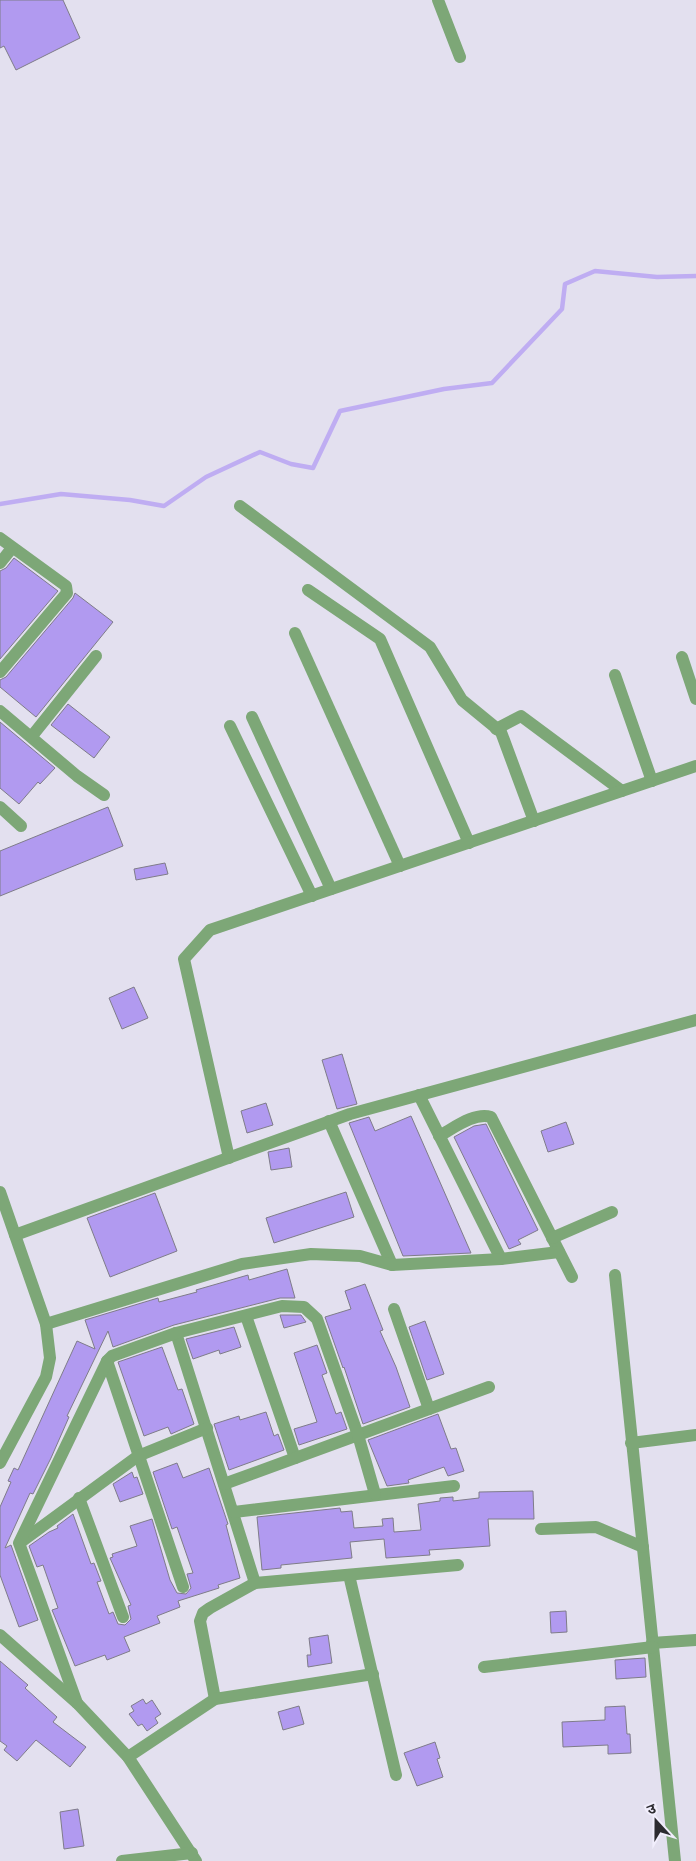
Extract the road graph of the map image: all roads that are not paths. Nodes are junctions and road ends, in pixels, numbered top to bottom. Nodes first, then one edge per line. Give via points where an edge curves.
1 (438, 0) edge
2 (460, 57) dead end
3 (240, 506) dead end
4 (0, 538) edge
5 (12, 548) junction
6 (0, 563) edge
7 (308, 590) dead end
8 (295, 633) dead end
9 (96, 656) dead end
10 (682, 658) dead end
11 (0, 672) edge
12 (615, 675) dead end
13 (696, 699) edge
14 (0, 711) edge
15 (252, 717) dead end
16 (230, 726) dead end
17 (496, 728) junction
18 (32, 736) junction
19 (696, 766) edge
20 (652, 781) junction
21 (622, 791) junction
22 (104, 796) dead end
23 (0, 807) edge
24 (534, 821) junction
25 (21, 826) dead end
26 (469, 843) junction
27 (400, 866) junction
28 (331, 889) junction
29 (312, 896) junction
30 (696, 1020) edge
31 (418, 1095) junction
32 (329, 1121) junction
33 (439, 1136) junction
34 (229, 1158) junction
35 (0, 1192) edge
36 (612, 1212) dead end
37 (15, 1235) junction
38 (552, 1238) junction
39 (559, 1252) junction
40 (501, 1259) junction
41 (392, 1265) junction
42 (615, 1275) dead end
43 (572, 1277) dead end
44 (394, 1310) dead end
45 (246, 1316) junction
46 (46, 1324) junction
47 (176, 1333) junction
48 (107, 1361) junction
49 (489, 1387) dead end
50 (429, 1409) junction
51 (207, 1428) junction
52 (358, 1435) junction
53 (696, 1435) edge
54 (631, 1443) junction
55 (138, 1456) junction
56 (295, 1458) junction
57 (0, 1463) edge
58 (224, 1484) junction
59 (454, 1486) dead end
60 (375, 1494) junction
61 (79, 1498) junction
62 (234, 1512) junction
63 (541, 1529) dead end
64 (19, 1543) junction
65 (644, 1547) junction
66 (458, 1565) dead end
67 (349, 1574) junction
68 (256, 1583) junction
69 (184, 1587) dead end
70 (123, 1617) dead end
71 (0, 1635) edge
72 (696, 1640) edge
73 (652, 1645) junction
74 (484, 1667) dead end
75 (373, 1674) junction
76 (215, 1699) junction
77 (78, 1703) junction
78 (128, 1757) junction
79 (396, 1775) dead end
80 (194, 1857) edge
81 (122, 1861) edge
82 (674, 1861) edge

1 - 2 street
3 - 17 street via 430,646 462,700
4 - 5 street
5 - 6 street
5 - 11 street via 66,586 67,592
7 - 26 street via 380,639
8 - 27 street
9 - 18 street
10 - 13 street
12 - 20 street
14 - 18 street
15 - 28 street
16 - 29 street
17 - 21 street via 521,716
17 - 24 street
18 - 22 street
19 - 20 street
20 - 21 street
21 - 24 street
23 - 25 street
24 - 26 street
26 - 27 street
27 - 28 street
28 - 29 street
29 - 34 street via 210,930 184,960
30 - 31 street
31 - 32 street
31 - 33 street
32 - 34 street
32 - 41 street
33 - 38 street via 477,1116 491,1117
33 - 40 street
34 - 37 street
35 - 37 street
36 - 38 street
37 - 46 street
38 - 39 street
39 - 40 street
39 - 43 street
40 - 41 street
41 - 46 street via 340,1254 273,1258 242,1264
42 - 54 street
44 - 50 street
45 - 47 street
45 - 52 street via 282,1306 294,1305 310,1310 317,1319
45 - 56 street
46 - 57 street via 50,1358 46,1377
47 - 48 street via 112,1356
47 - 51 street
48 - 55 street
48 - 64 street
49 - 50 street
50 - 52 street
51 - 55 street
51 - 58 street
52 - 56 street
52 - 60 street
53 - 54 street
54 - 65 street
55 - 61 street
55 - 69 street
56 - 58 street
58 - 62 street
59 - 60 street
60 - 62 street
61 - 64 street
61 - 70 street
62 - 68 street
63 - 65 street via 596,1528
64 - 77 street
65 - 73 street
66 - 67 street
67 - 68 street
67 - 75 street
68 - 76 street via 203,1613 200,1621
71 - 77 street
72 - 73 street
73 - 74 street
73 - 82 street
75 - 76 street
75 - 79 street
76 - 78 street
77 - 78 street
78 - 80 street
80 - 81 street

